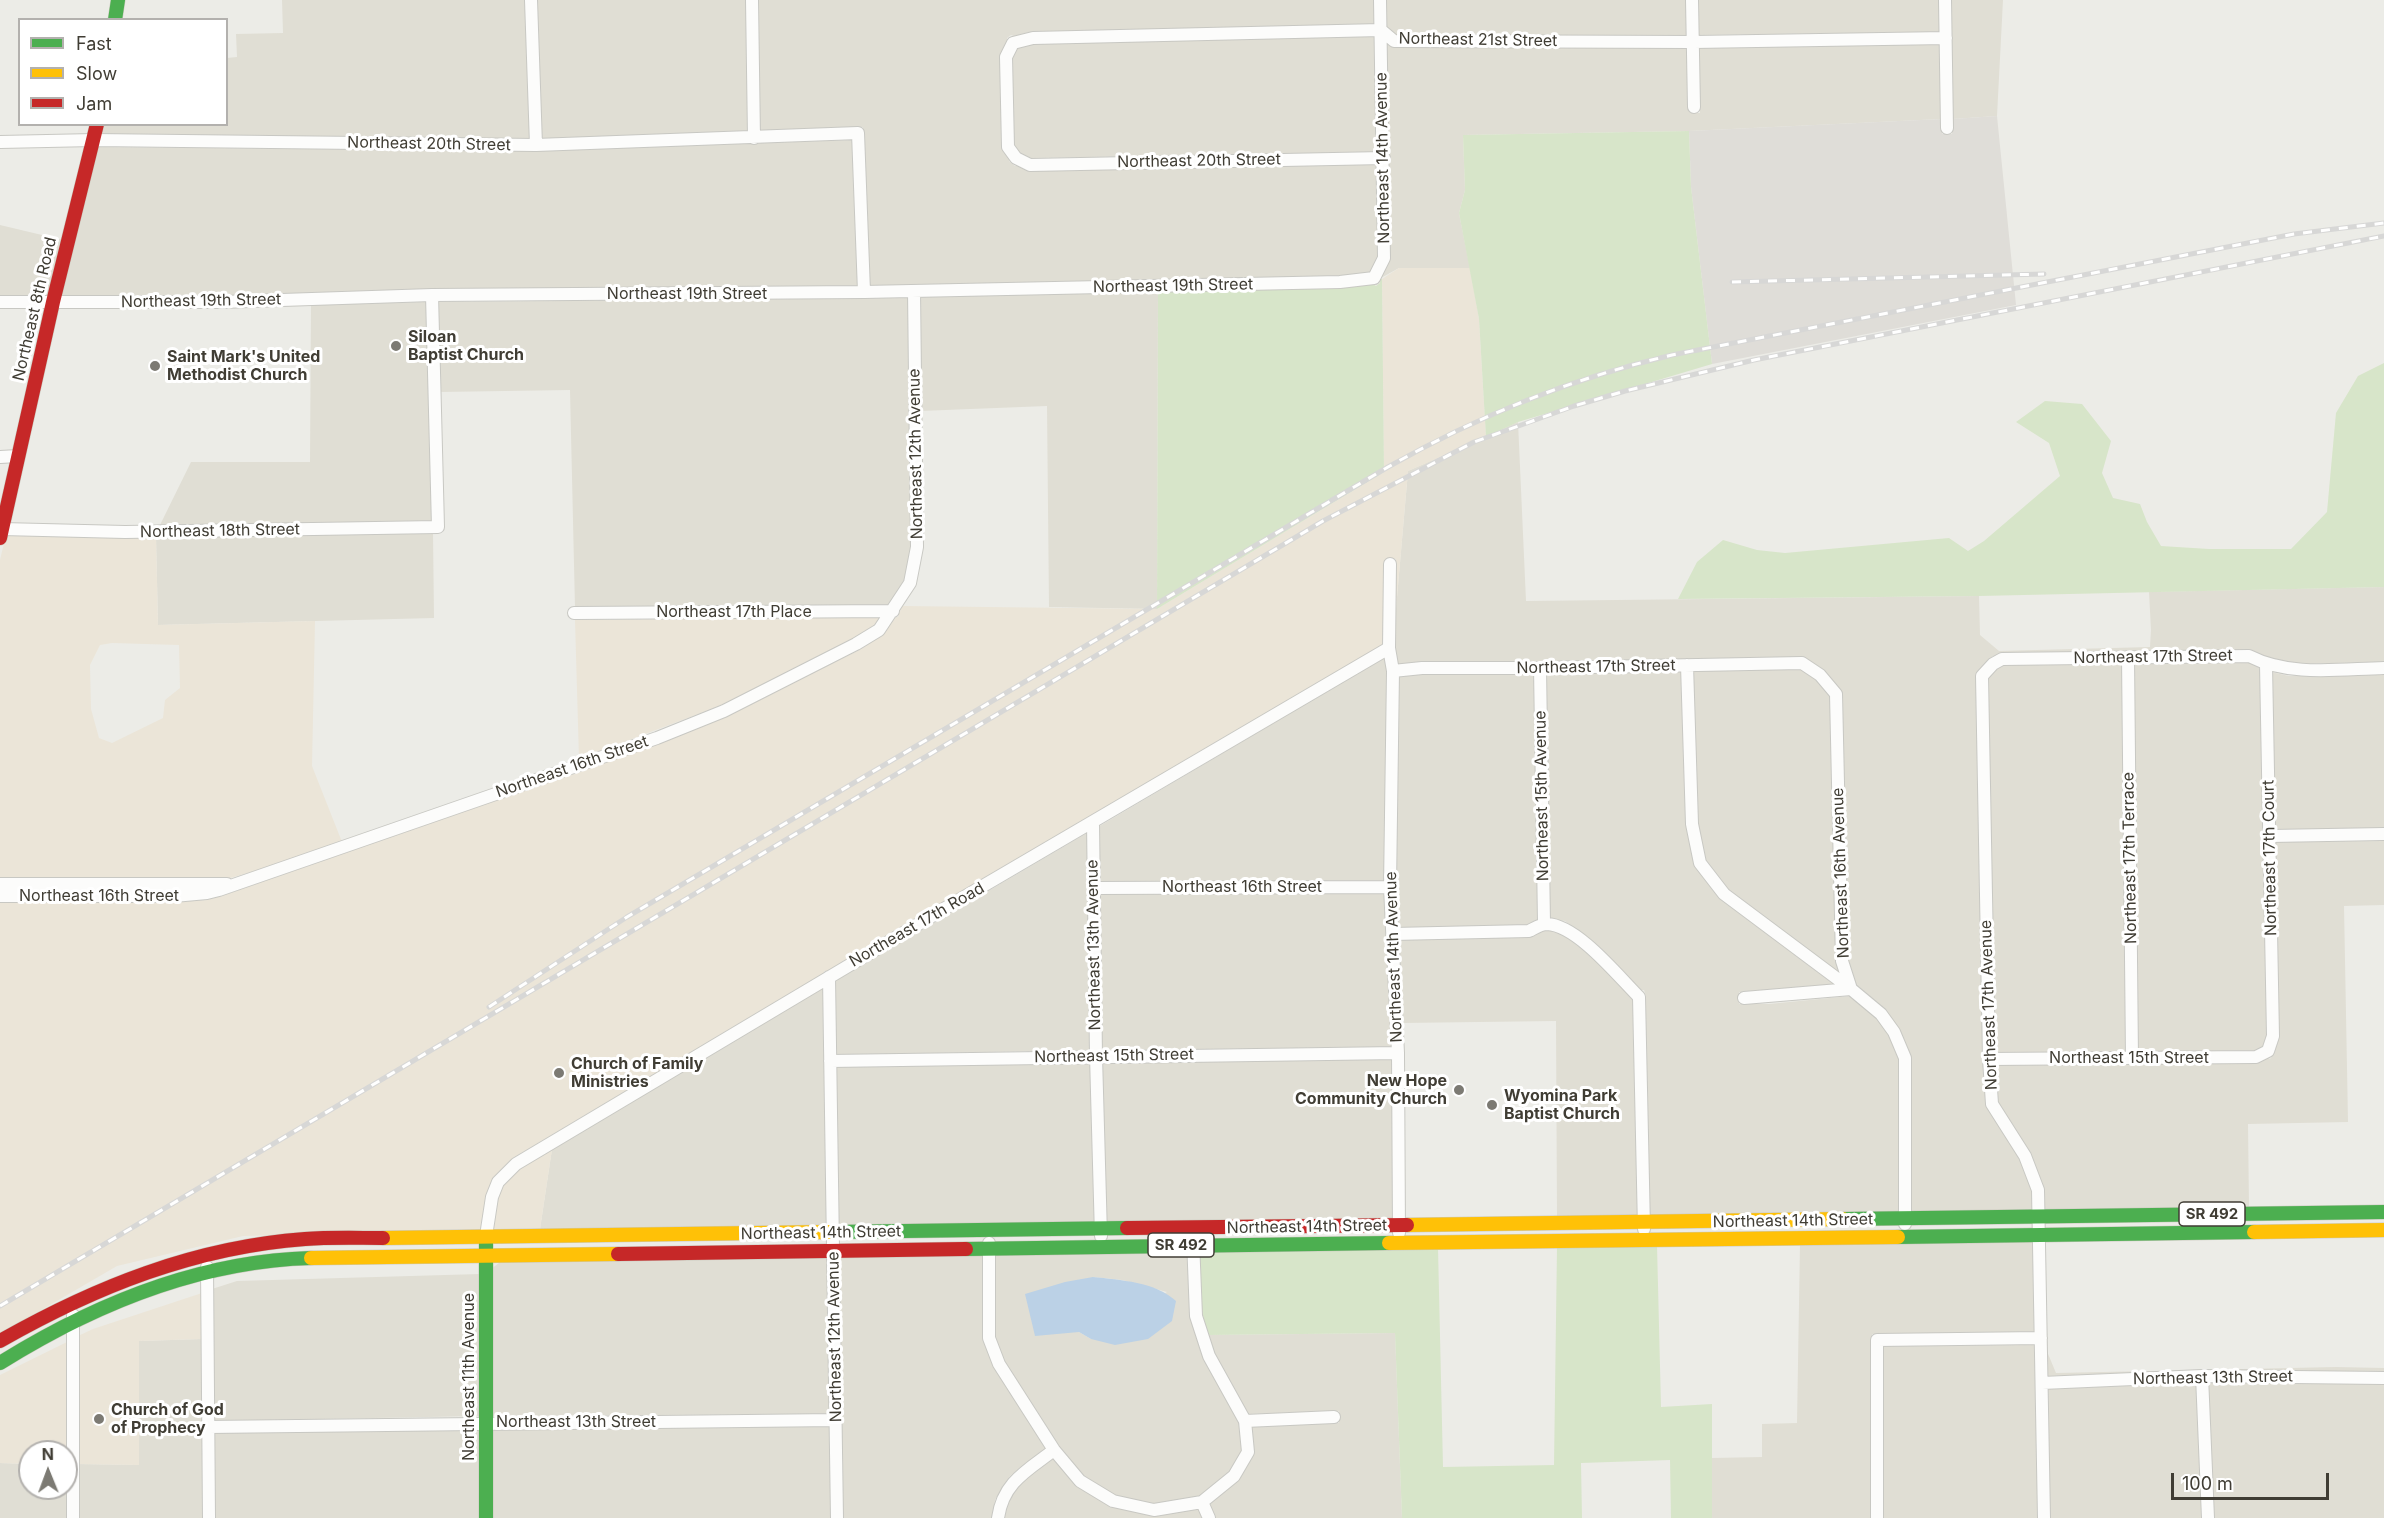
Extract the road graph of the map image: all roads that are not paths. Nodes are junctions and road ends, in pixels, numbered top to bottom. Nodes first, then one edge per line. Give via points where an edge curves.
1 (118, 0) edge
2 (531, 0) edge
3 (752, 0) edge
4 (1380, 0) edge
5 (1692, 0) edge
6 (1945, 0) edge
7 (115, 18) edge
8 (1380, 30) junction
9 (1946, 38) junction
10 (1694, 42) junction
11 (1694, 107) dead end
12 (97, 126) edge
13 (1947, 128) dead end
14 (754, 138) junction
15 (94, 140) junction
16 (0, 142) edge
17 (536, 145) junction
18 (1016, 158) joint
19 (1384, 158) junction
20 (1374, 278) joint
21 (914, 291) junction
22 (864, 292) junction
23 (432, 295) junction
24 (53, 302) junction
25 (0, 303) edge
26 (18, 456) junction
27 (0, 457) edge
28 (1, 533) edge
29 (1390, 564) dead end
30 (893, 611) junction
31 (574, 613) dead end
32 (1389, 648) junction
33 (2128, 657) junction
34 (1993, 664) joint
35 (1686, 665) junction
36 (2266, 665) junction
37 (1540, 668) junction
38 (2384, 668) edge
39 (1393, 671) junction
40 (1820, 675) joint
41 (1093, 823) junction
42 (2384, 834) edge
43 (2271, 836) junction
44 (0, 884) edge
45 (1390, 887) junction
46 (1094, 888) junction
47 (32, 890) junction
48 (0, 896) edge
49 (1544, 923) junction
50 (1393, 934) junction
51 (829, 977) junction
52 (1851, 989) junction
53 (1744, 998) dead end
54 (2268, 1051) joint
55 (1398, 1053) junction
56 (1096, 1056) junction
57 (2132, 1058) junction
58 (1989, 1059) junction
59 (830, 1061) junction
60 (2384, 1212) edge
61 (2040, 1216) junction
62 (1905, 1218) junction
63 (1644, 1221) junction
64 (1399, 1224) junction
65 (1193, 1227) junction
66 (1101, 1228) junction
67 (989, 1230) junction
68 (2384, 1230) edge
69 (834, 1232) junction
70 (2040, 1234) junction
71 (486, 1236) junction
72 (1905, 1236) junction
73 (1644, 1239) junction
74 (1399, 1243) junction
75 (1194, 1245) junction
76 (1101, 1246) junction
77 (989, 1248) junction
78 (834, 1250) junction
79 (207, 1253) junction
80 (486, 1254) junction
81 (207, 1272) junction
82 (73, 1300) junction
83 (73, 1321) junction
84 (2041, 1338) junction
85 (0, 1341) edge
86 (0, 1363) edge
87 (2202, 1376) junction
88 (2384, 1378) edge
89 (2042, 1383) junction
90 (1334, 1417) dead end
91 (836, 1420) junction
92 (1245, 1420) junction
93 (485, 1422) junction
94 (208, 1427) junction
95 (1054, 1450) junction
96 (1202, 1502) junction
97 (73, 1518) edge
98 (209, 1518) edge
99 (486, 1518) edge
100 (837, 1518) edge
101 (998, 1518) edge
102 (1209, 1518) edge
103 (1877, 1518) edge
104 (2044, 1518) edge
105 (2208, 1518) edge

1 - 7 main road
2 - 17 street
3 - 14 street
4 - 8 street, Northeast 14th Avenue
5 - 10 street
6 - 9 street
8 - 10 street, Northeast 21st Street via 1394,41
8 - 18 street, Northeast 21st Street via 1033,38 1013,43 1006,57 1008,147
8 - 19 street, Northeast 14th Avenue
9 - 10 street, Northeast 21st Street
9 - 13 street
10 - 11 street
12 - 15 main road, Northeast 8th Road
14 - 17 street, Northeast 20th Street
14 - 22 street, Northeast 20th Street via 858,133
15 - 16 street, Northeast 20th Street
15 - 17 street, Northeast 20th Street
15 - 24 main road, Northeast 8th Road
18 - 19 street, Northeast 20th Street via 1030,165
19 - 20 street, Northeast 14th Avenue via 1384,258
20 - 21 street, Northeast 19th Street via 1340,282
21 - 22 street, Northeast 19th Street
21 - 30 street, Northeast 12th Avenue via 917,547 910,583
22 - 23 street, Northeast 19th Street
23 - 24 street, Northeast 19th Street via 222,302
23 - 28 street, Northeast 18th Street via 438,527
24 - 25 street, Northeast 19th Street
24 - 26 main road, Northeast 8th Road
26 - 27 street
26 - 28 main road, Northeast 8th Road
29 - 32 street
30 - 31 street, Northeast 17th Place
30 - 47 street, Northeast 16th Street via 879,630 856,644 724,711 279,870 231,884 164,890
32 - 39 street
32 - 41 street, Northeast 17th Road
33 - 34 street, Northeast 17th Street via 2002,659
33 - 36 street, Northeast 17th Street via 2249,656
33 - 57 street, Northeast 17th Terrace
34 - 58 street, Northeast 17th Avenue via 1982,676
35 - 37 street, Northeast 17th Street
35 - 40 street, Northeast 17th Street via 1802,663
35 - 52 street via 1692,824 1700,863 1724,894
36 - 38 street, Northeast 17th Street via 2289,670
36 - 43 street, Northeast 17th Court
37 - 39 street, Northeast 17th Street
37 - 49 street, Northeast 15th Avenue
39 - 45 street, Northeast 14th Avenue
40 - 52 street, Northeast 16th Avenue via 1836,694 1842,961
41 - 46 street, Northeast 13th Avenue
41 - 51 street, Northeast 17th Road
42 - 43 street
43 - 54 street, Northeast 17th Court via 2273,1036
44 - 47 street, Northeast 16th Street
45 - 46 street, Northeast 16th Street
45 - 50 street, Northeast 14th Avenue
46 - 56 street, Northeast 13th Avenue
47 - 48 street, Northeast 16th Street
49 - 50 street via 1529,931
49 - 63 street via 1572,934 1600,956 1639,997
50 - 55 street, Northeast 14th Avenue
51 - 59 street, Northeast 12th Avenue
51 - 71 street, Northeast 17th Road via 516,1164 498,1182
52 - 53 street
52 - 62 street via 1881,1014 1905,1058
54 - 57 street, Northeast 15th Street via 2256,1057
55 - 56 street, Northeast 15th Street
55 - 64 street, Northeast 14th Avenue
56 - 59 street, Northeast 15th Street
56 - 66 street, Northeast 13th Avenue
57 - 58 street, Northeast 15th Street
58 - 61 street, Northeast 17th Avenue via 1992,1104 2029,1165 2038,1190
59 - 69 street, Northeast 12th Avenue
60 - 61 main road, Northeast 14th Street / SR 492
61 - 62 main road, Northeast 14th Street / SR 492
61 - 70 street, Northeast 17th Avenue
62 - 63 main road, Northeast 14th Street / SR 492
62 - 72 street
63 - 64 main road, Northeast 14th Street / SR 492
63 - 73 street
64 - 65 main road, Northeast 14th Street / SR 492
64 - 74 street, Northeast 14th Avenue
65 - 66 main road, Northeast 14th Street / SR 492
65 - 75 street
66 - 67 main road, Northeast 14th Street / SR 492
66 - 76 street, Northeast 13th Avenue
67 - 69 main road, Northeast 14th Street / SR 492
67 - 77 street
68 - 70 main road, Northeast 14th Street / SR 492
69 - 71 main road, Northeast 14th Street / SR 492
69 - 78 street, Northeast 12th Avenue
70 - 72 main road, Northeast 14th Street / SR 492
70 - 84 street, Northeast 17th Avenue
71 - 79 main road, Northeast 14th Street / SR 492 via 305,1239
71 - 80 main road, Northeast 11th Avenue
72 - 73 main road, Northeast 14th Street / SR 492
73 - 74 main road, Northeast 14th Street / SR 492
74 - 75 main road, Northeast 14th Street / SR 492
75 - 76 main road, Northeast 14th Street / SR 492
75 - 92 street via 1196,1316 1209,1356
76 - 77 main road, Northeast 14th Street / SR 492
77 - 78 main road, Northeast 14th Street / SR 492
77 - 95 street via 989,1338 999,1364
78 - 80 main road, Northeast 14th Street / SR 492
78 - 91 street, Northeast 12th Avenue
79 - 81 street
79 - 82 main road, Northeast 14th Street / SR 492 via 136,1274
80 - 81 main road, Northeast 14th Street / SR 492 via 307,1258
80 - 93 main road, Northeast 11th Avenue
81 - 83 main road, Northeast 14th Street / SR 492 via 148,1289
81 - 94 street
82 - 83 street
82 - 85 main road, Northeast 14th Street / SR 492
83 - 86 main road, Northeast 14th Street / SR 492
83 - 97 street
84 - 89 street, Northeast 17th Avenue
84 - 103 street via 1877,1340
87 - 88 street, Northeast 13th Street
87 - 89 street, Northeast 13th Street
87 - 105 street
89 - 104 street, Northeast 17th Avenue
90 - 92 street
91 - 93 street, Northeast 13th Street
91 - 100 street, Northeast 12th Avenue
92 - 96 street via 1248,1452 1234,1476
93 - 94 street, Northeast 13th Street
93 - 99 main road, Northeast 11th Avenue
94 - 98 street
95 - 96 street via 1080,1482 1113,1501 1154,1510
95 - 101 street via 1014,1480 1000,1503
96 - 102 street

